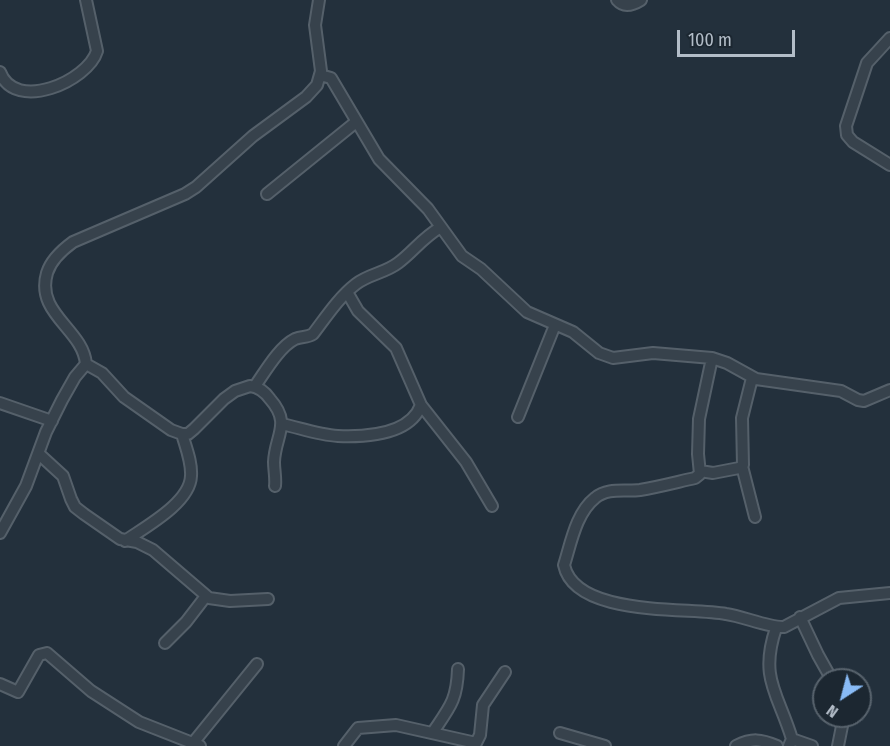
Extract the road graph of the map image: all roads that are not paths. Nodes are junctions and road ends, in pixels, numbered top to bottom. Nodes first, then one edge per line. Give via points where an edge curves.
1 (86, 0) edge
2 (319, 0) edge
3 (617, 0) edge
4 (641, 0) edge
5 (890, 38) edge
6 (0, 72) edge
7 (320, 75) junction
8 (356, 122) junction
9 (890, 165) edge
10 (267, 194) dead end
11 (441, 227) junction
12 (347, 292) junction
13 (555, 325) junction
14 (712, 358) junction
15 (86, 364) junction
16 (752, 378) junction
17 (255, 386) junction
18 (890, 390) edge
19 (0, 402) edge
20 (421, 405) junction
21 (518, 417) dead end
22 (51, 421) junction
23 (282, 424) junction
24 (182, 434) junction
25 (39, 454) junction
26 (742, 466) junction
27 (700, 471) junction
28 (276, 486) dead end
29 (492, 506) dead end
30 (755, 517) dead end
31 (0, 533) edge
32 (125, 541) junction
33 (890, 593) edge
34 (206, 596) junction
35 (268, 599) dead end
36 (800, 617) junction
37 (776, 628) junction
38 (165, 643) dead end
39 (257, 664) dead end
40 (825, 668) edge
41 (459, 669) dead end
42 (505, 672) dead end
43 (0, 684) edge
44 (842, 728) edge
45 (433, 732) junction
46 (560, 733) dead end
47 (791, 742) edge
48 (196, 744) edge
49 (344, 746) edge
50 (605, 746) edge
51 (736, 746) edge
52 (777, 746) edge
53 (812, 746) edge
54 (838, 746) edge

1 - 6 street via 97,51 86,67 60,85 41,92 10,84
2 - 7 street via 315,25
3 - 4 street via 622,5
5 - 9 street via 867,63 846,126 853,142
7 - 8 street via 331,78
7 - 15 street via 306,97 253,136 190,191 88,235 56,257 45,279 48,304 84,350
8 - 10 street
8 - 11 street via 379,159
11 - 12 street via 400,262 365,278
11 - 13 street via 462,256 519,307
12 - 17 street via 313,334 297,338 282,350
12 - 20 street via 358,311 399,353
13 - 14 street via 573,332 607,357 653,353
13 - 21 street
14 - 16 street
14 - 27 street via 699,419
15 - 22 street via 70,384
15 - 24 street via 102,373 124,398
16 - 18 street via 841,391 864,401
16 - 26 street via 742,418
17 - 23 street via 279,410
17 - 24 street via 244,387 224,399 188,434
19 - 22 street
20 - 23 street via 415,416 401,426 366,435 336,436
20 - 29 street via 466,462
22 - 25 street
23 - 28 street via 274,463
24 - 32 street via 190,462 190,487 166,512
25 - 31 street
25 - 32 street via 63,476 75,507
26 - 27 street via 713,473
26 - 30 street
27 - 37 street via 698,477 596,496 581,515 564,564 566,573 592,594 615,603 727,614
32 - 34 street via 153,550
33 - 36 street via 839,598
34 - 35 street via 230,601
34 - 38 street
36 - 37 street
36 - 40 street
37 - 47 street via 769,674
39 - 48 street
41 - 45 street via 454,700
42 - 45 street via 483,705 478,741 472,743
43 - 48 street via 18,692 39,654 47,653 83,685 130,717
44 - 54 street
45 - 49 street via 396,725 367,726 353,732
46 - 50 street
47 - 53 street
51 - 52 street via 758,739

